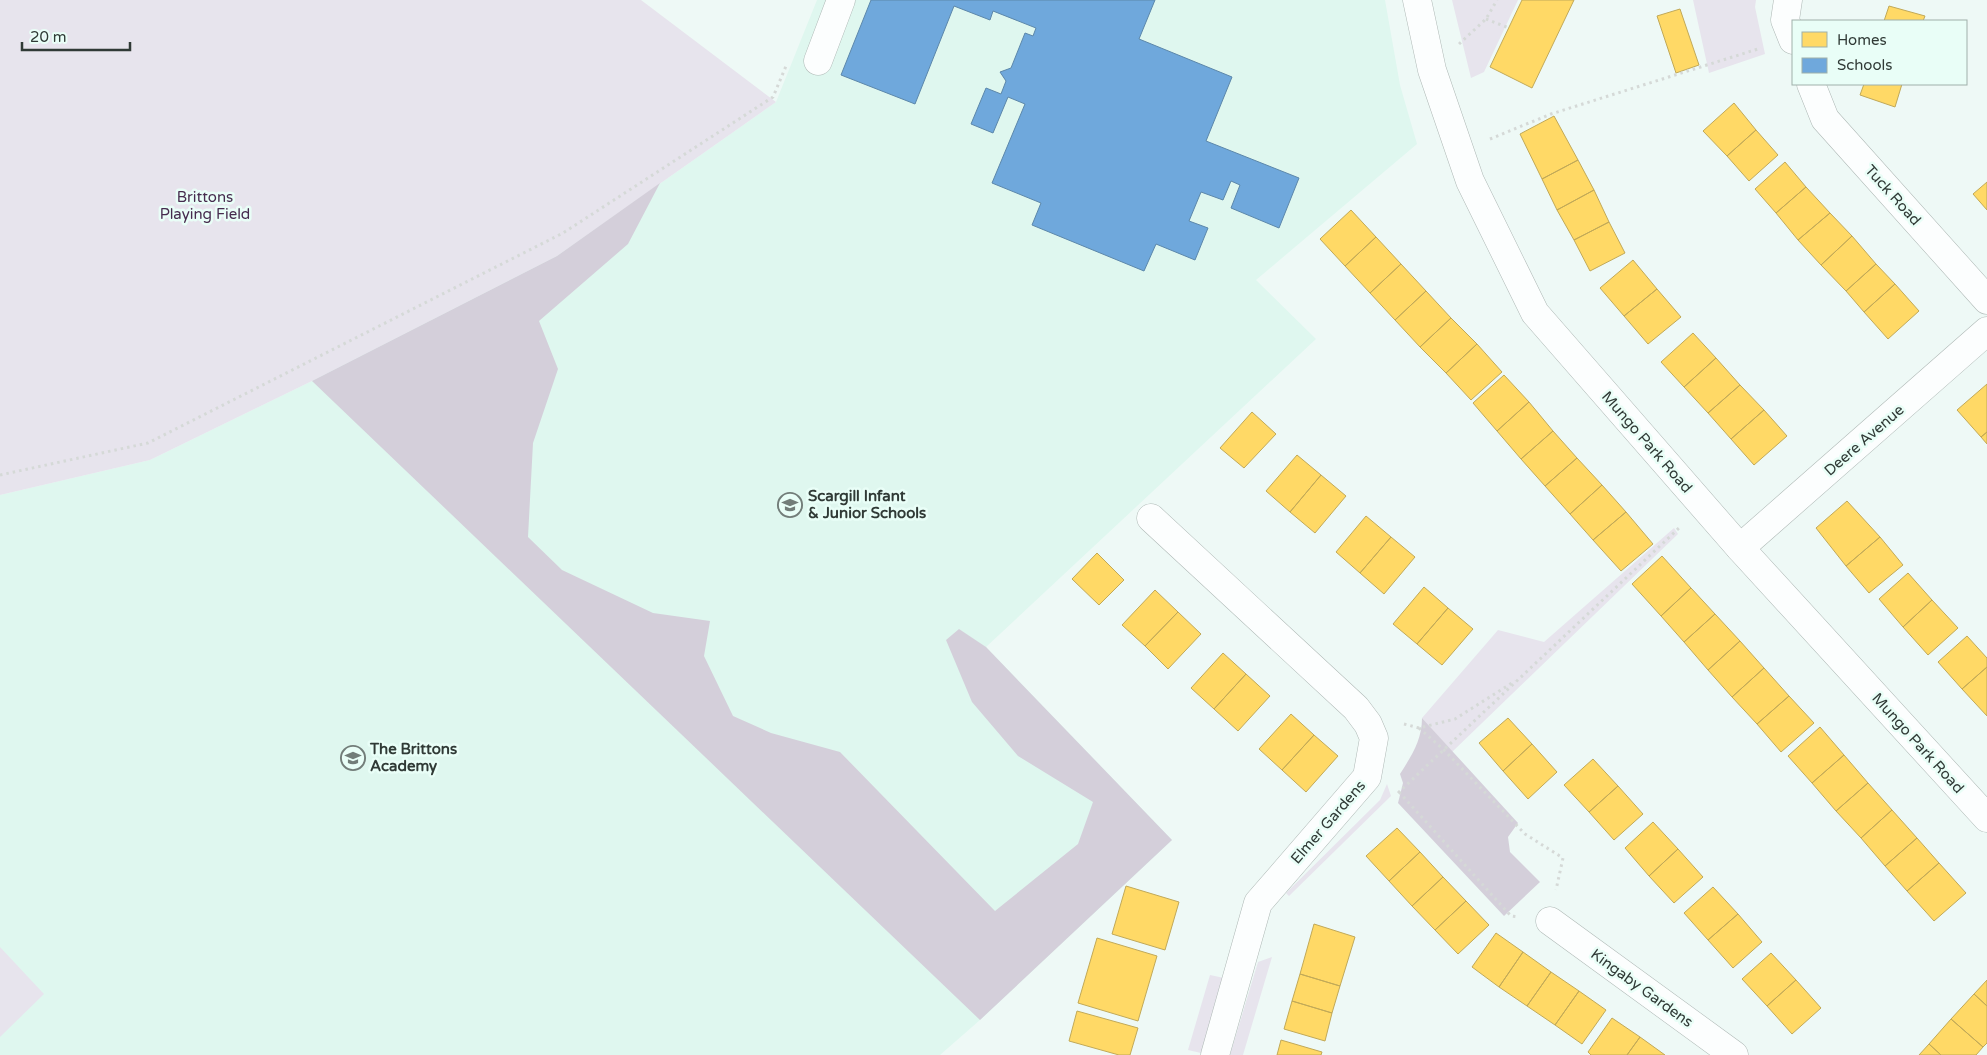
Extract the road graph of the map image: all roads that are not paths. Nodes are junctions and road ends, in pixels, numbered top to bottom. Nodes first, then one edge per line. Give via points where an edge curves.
1 (841, 0) edge
2 (1417, 0) edge
3 (1788, 0) edge
4 (1792, 37) edge
5 (818, 61) dead end
6 (1811, 85) edge
7 (1987, 300) edge
8 (1987, 331) edge
9 (1152, 518) dead end
10 (1740, 548) junction
11 (1987, 818) edge
12 (1550, 921) road end
13 (1215, 1055) edge
14 (1734, 1055) edge

1 - 5 street
2 - 10 street, Mungo Park Road via 1432,70 1470,181 1535,313
3 - 4 street via 1785,20
6 - 7 street, Tuck Road via 1825,119
8 - 10 street, Deere Avenue
9 - 13 street, Elmer Gardens via 1356,708 1374,738 1367,777 1258,903
10 - 11 street, Mungo Park Road
12 - 14 street, Kingaby Gardens

